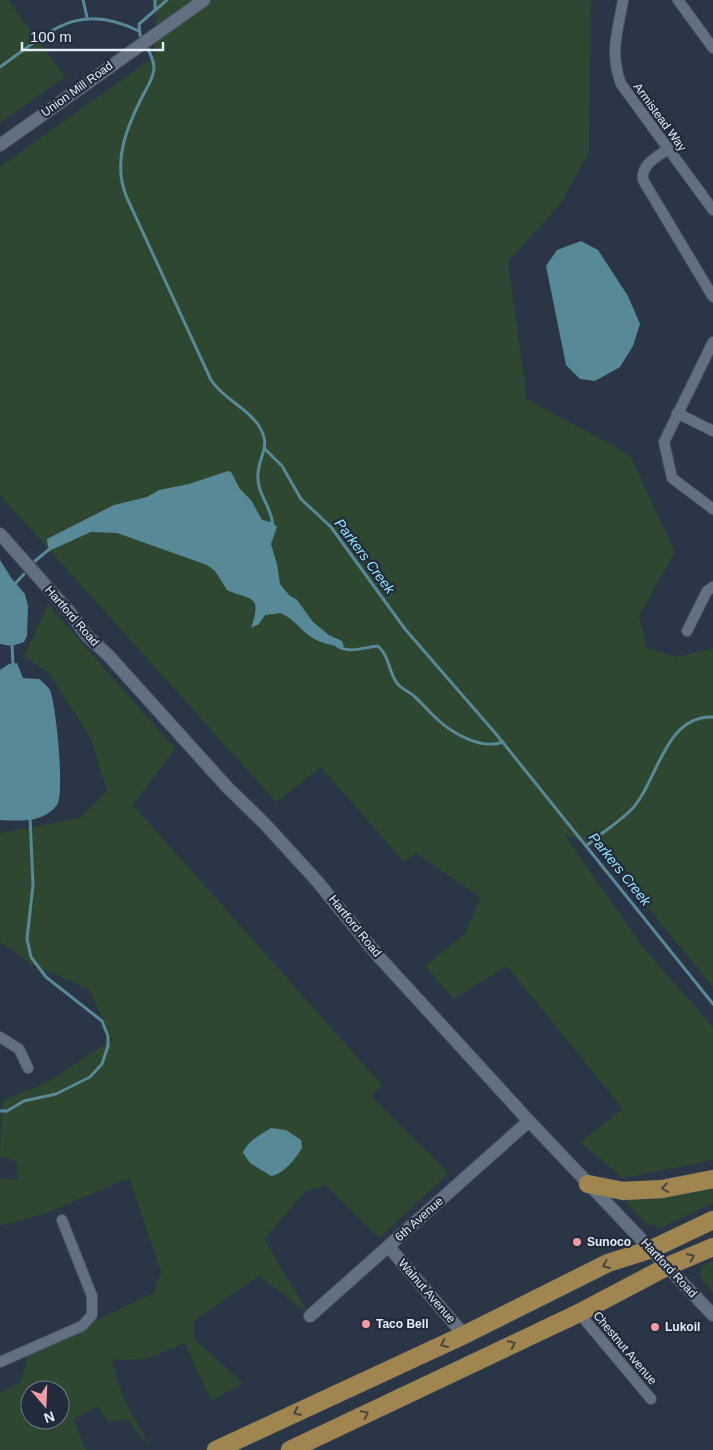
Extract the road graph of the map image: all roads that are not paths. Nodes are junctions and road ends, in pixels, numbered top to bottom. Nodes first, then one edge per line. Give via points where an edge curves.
1 (204, 0) edge
2 (623, 0) edge
3 (678, 0) edge
4 (713, 48) edge
5 (0, 145) edge
6 (668, 149) junction
7 (713, 210) edge
8 (713, 297) edge
9 (713, 342) edge
10 (677, 413) junction
11 (713, 431) edge
12 (713, 509) edge
13 (0, 534) edge
14 (713, 587) edge
15 (687, 632) dead end
16 (0, 1037) edge
17 (28, 1068) dead end
18 (528, 1121) junction
19 (713, 1179) edge
20 (588, 1184) junction
21 (62, 1220) dead end
22 (713, 1220) edge
23 (389, 1247) junction
24 (713, 1247) edge
25 (652, 1249) junction
26 (668, 1266) junction
27 (579, 1313) junction
28 (713, 1315) edge
29 (310, 1316) dead end
30 (464, 1335) junction
31 (0, 1362) edge
32 (651, 1399) dead end
33 (216, 1450) edge
34 (290, 1450) edge

1 - 5 street, Union Mill Road
2 - 6 street, Armistead Way via 614,47 615,67 621,84
3 - 4 street
6 - 7 street, Armistead Way
6 - 8 street via 645,166 643,180
9 - 10 street
10 - 11 street
10 - 12 street via 664,442 672,478
13 - 18 street, Hartford Road via 87,636 317,881 379,957
14 - 15 street via 707,591
16 - 17 street via 19,1049
18 - 20 street, Hartford Road
18 - 23 street, 6th Avenue
19 -> 20 highway via 662,1189 622,1191
20 - 25 street, Hartford Road
21 - 31 street via 92,1296 92,1315 82,1326
22 - 25 highway
23 - 29 street, 6th Avenue
23 - 30 street, Walnut Avenue
26 -> 24 highway
25 - 26 street, Hartford Road
25 -> 30 highway via 608,1263
26 - 27 highway
26 - 28 street, Hartford Road
27 - 32 street, Chestnut Avenue
34 -> 27 highway
30 -> 33 highway

